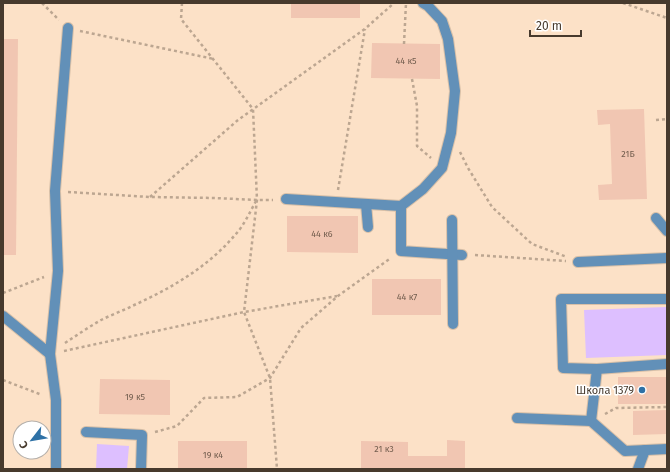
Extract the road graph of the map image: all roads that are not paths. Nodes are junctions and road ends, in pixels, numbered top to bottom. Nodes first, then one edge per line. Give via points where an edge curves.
1 (423, 3) edge
2 (68, 28) road end
3 (286, 199) dead end
4 (366, 204) junction
5 (401, 206) junction
6 (656, 218) dead end
7 (452, 220) dead end
8 (368, 227) dead end
9 (667, 231) edge
10 (457, 255) junction
11 (667, 258) edge
12 (578, 262) road end
13 (667, 299) edge
14 (3, 316) edge
15 (454, 324) dead end
16 (50, 354) junction
17 (667, 364) edge
18 (597, 369) junction
19 (517, 418) dead end
20 (591, 421) junction
21 (86, 432) dead end
22 (667, 449) edge
23 (645, 450) junction
24 (56, 469) edge
25 (141, 469) edge
26 (638, 469) edge

1 - 5 lane via 442,21 448,39 455,91 451,133 442,168 423,189
2 - 16 lane via 55,191 58,271
3 - 4 lane
4 - 5 lane
4 - 8 lane
5 - 10 lane via 401,251
6 - 9 lane
7 - 10 lane
10 - 15 lane
11 - 12 lane
13 - 18 lane via 561,299 563,368
14 - 16 lane
16 - 24 lane via 56,400
17 - 18 lane
18 - 20 lane
19 - 20 lane
20 - 23 lane via 625,451
21 - 25 lane via 142,435
22 - 23 lane
23 - 26 lane

